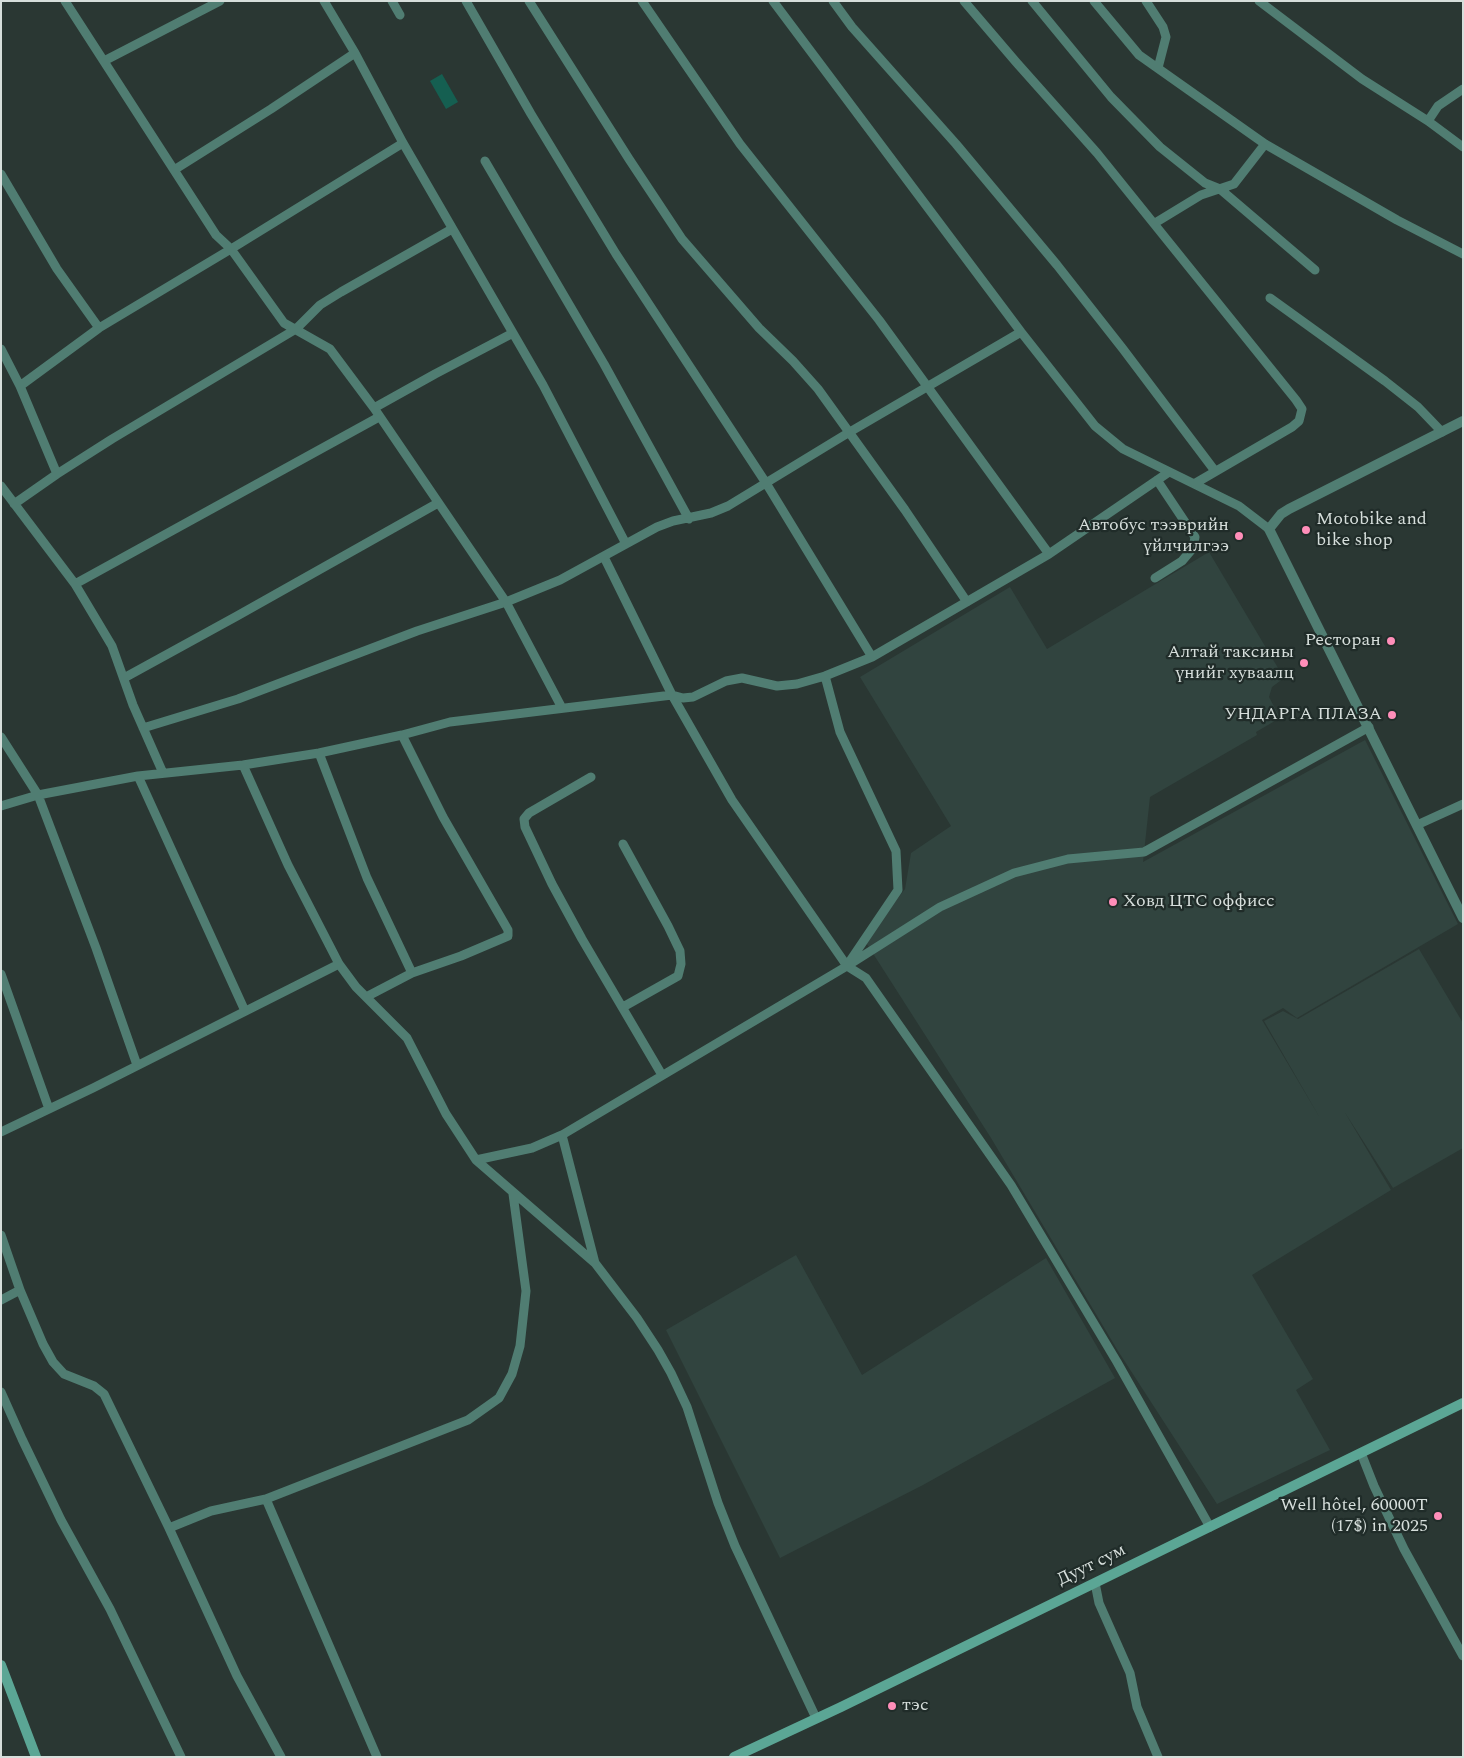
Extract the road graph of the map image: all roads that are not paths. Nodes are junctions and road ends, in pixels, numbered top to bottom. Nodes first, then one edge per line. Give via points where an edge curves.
1 (65, 1) edge
2 (220, 1) edge
3 (324, 1) edge
4 (392, 1) edge
5 (466, 1) edge
6 (529, 1) edge
7 (642, 1) edge
8 (773, 1) edge
9 (834, 1) edge
10 (964, 1) edge
11 (1032, 1) edge
12 (1094, 1) edge
13 (1146, 1) edge
14 (1259, 1) edge
15 (400, 15) dead end
16 (354, 53) junction
17 (104, 61) junction
18 (1158, 68) junction
19 (1463, 89) edge
20 (1428, 120) junction
21 (403, 143) junction
22 (1265, 144) junction
23 (1463, 147) edge
24 (485, 161) dead end
25 (174, 170) junction
26 (1, 174) edge
27 (1220, 189) junction
28 (1155, 223) junction
29 (452, 229) junction
30 (231, 249) junction
31 (1463, 254) edge
32 (1316, 270) dead end
33 (1270, 298) dead end
34 (99, 328) junction
35 (296, 329) junction
36 (1021, 332) junction
37 (513, 333) junction
38 (1, 349) edge
39 (20, 386) junction
40 (928, 386) junction
41 (374, 408) junction
42 (379, 417) junction
43 (1463, 422) edge
44 (848, 432) junction
45 (1442, 432) junction
46 (1215, 471) junction
47 (1169, 472) junction
48 (57, 474) junction
49 (1158, 480) junction
50 (766, 484) junction
51 (1194, 484) junction
52 (1, 486) edge
53 (438, 503) junction
54 (14, 504) junction
55 (689, 518) junction
56 (1269, 529) junction
57 (626, 544) junction
58 (1049, 554) junction
59 (604, 557) junction
60 (1155, 578) dead end
61 (74, 584) junction
62 (506, 602) junction
63 (967, 602) junction
64 (872, 657) junction
65 (825, 676) junction
66 (124, 678) junction
67 (672, 695) junction
68 (562, 708) junction
69 (1369, 727) junction
70 (143, 728) junction
71 (402, 735) junction
72 (1, 737) edge
73 (319, 753) junction
74 (243, 765) junction
75 (163, 773) junction
76 (138, 776) junction
77 (591, 777) dead end
78 (38, 795) junction
79 (1463, 804) edge
80 (1, 806) edge
81 (1417, 825) junction
82 (623, 844) dead end
83 (1463, 918) edge
84 (339, 964) junction
85 (847, 966) junction
86 (412, 972) junction
87 (1, 974) edge
88 (366, 997) junction
89 (623, 1007) junction
90 (245, 1011) junction
91 (138, 1065) junction
92 (662, 1075) junction
93 (49, 1109) junction
94 (1, 1132) edge
95 (562, 1135) junction
96 (476, 1160) junction
97 (513, 1194) junction
98 (1, 1235) edge
99 (595, 1263) junction
100 (20, 1290) junction
101 (1, 1300) edge
102 (1, 1392) edge
103 (1463, 1403) edge
104 (1361, 1453) junction
105 (266, 1499) junction
106 (1210, 1527) junction
107 (169, 1528) junction
108 (1095, 1583) junction
109 (1462, 1652) edge
110 (1, 1665) edge
111 (816, 1718) junction
112 (36, 1757) edge
113 (181, 1757) edge
114 (282, 1757) edge
115 (376, 1757) edge
116 (734, 1757) edge
117 (1158, 1757) edge

1 - 17 street
2 - 17 street
3 - 16 street
4 - 15 street
5 - 50 street via 616,254
6 - 44 street via 682,239 759,328 818,389
7 - 40 street via 740,144
8 - 36 street
9 - 46 street via 852,27 1057,265
10 - 28 street
11 - 27 street via 1111,97 1160,148 1204,183
12 - 18 street via 1139,55
13 - 18 street via 1166,37
14 - 20 street via 1362,79
16 - 21 street
16 - 25 street
17 - 25 street
18 - 22 street
19 - 20 street via 1438,106
20 - 23 street
21 - 29 street
21 - 30 street
22 - 27 street via 1234,184
22 - 31 street via 1380,211
24 - 55 street via 604,364
25 - 30 street via 216,236
26 - 34 street via 56,269
27 - 28 street via 1200,195
27 - 32 street
28 - 46 street via 1302,409 1292,427
29 - 35 street via 334,296
29 - 37 street
30 - 34 street
30 - 35 street via 284,323
33 - 45 street via 1385,381 1418,407
34 - 39 street
35 - 41 street via 330,349
35 - 48 street
36 - 40 street
36 - 47 street via 1099,430 1123,449
37 - 41 street
37 - 57 street
38 - 39 street
39 - 48 street
40 - 44 street
40 - 58 street
41 - 42 street
42 - 53 street
42 - 61 street
43 - 45 street
44 - 50 street
44 - 63 street
45 - 56 street via 1289,509
46 - 51 street
47 - 49 street
47 - 51 street
48 - 54 street
49 - 58 street
49 - 60 street via 1195,537 1194,548 1182,561
50 - 55 street via 728,506
50 - 64 street
51 - 56 street via 1239,506
52 - 54 street
53 - 62 street
53 - 66 street
54 - 61 street
55 - 57 street via 657,527
56 - 69 street
57 - 59 street
58 - 63 street
59 - 62 street via 560,580
59 - 67 street
61 - 66 street via 112,646
62 - 68 street
62 - 70 street via 418,631 238,699
63 - 64 street
64 - 65 street
65 - 67 street via 777,686 742,678 726,681 693,697
65 - 85 street via 840,732 896,851 898,890
66 - 70 street
67 - 68 street
67 - 85 street via 732,800
68 - 71 street via 450,722
69 - 81 street
69 - 85 street via 1144,852 1068,859 1014,873 940,907
70 - 75 street
71 - 73 street
71 - 86 street via 443,817 508,930 508,936
72 - 78 street
73 - 74 street
73 - 86 street via 367,878
74 - 75 street
74 - 84 street via 288,865
75 - 76 street
76 - 78 street
76 - 90 street
77 - 89 street via 529,813 524,819 525,827 552,884
78 - 80 street
78 - 91 street
79 - 81 street
81 - 83 street
82 - 89 street via 668,926 680,951 681,964 678,976
84 - 88 street
84 - 90 street
85 - 92 street
85 - 106 street via 866,978 1011,1185 1117,1362
86 - 88 street
87 - 93 street
88 - 96 street via 407,1038 446,1114
89 - 92 street
90 - 91 street
91 - 93 street
92 - 95 street
93 - 94 street
95 - 96 street via 532,1148
95 - 99 street
96 - 97 street
97 - 99 street
97 - 105 street via 526,1291 520,1346 512,1374 499,1398 468,1420
98 - 100 street
99 - 111 street via 648,1334 679,1389 696,1429 725,1522
100 - 101 street
100 - 107 street via 53,1362 64,1374 94,1386 104,1394
102 - 113 street
103 - 104 main road, Дуут сум
104 - 106 main road, Дуут сум
104 - 109 street via 1404,1549
105 - 107 street via 211,1511
105 - 115 street
106 - 108 main road, Дуут сум
107 - 114 street via 237,1676
108 - 111 main road, Дуут сум
108 - 117 street via 1099,1603 1130,1673 1137,1707
110 - 112 main road
111 - 116 main road, Дуут сум

